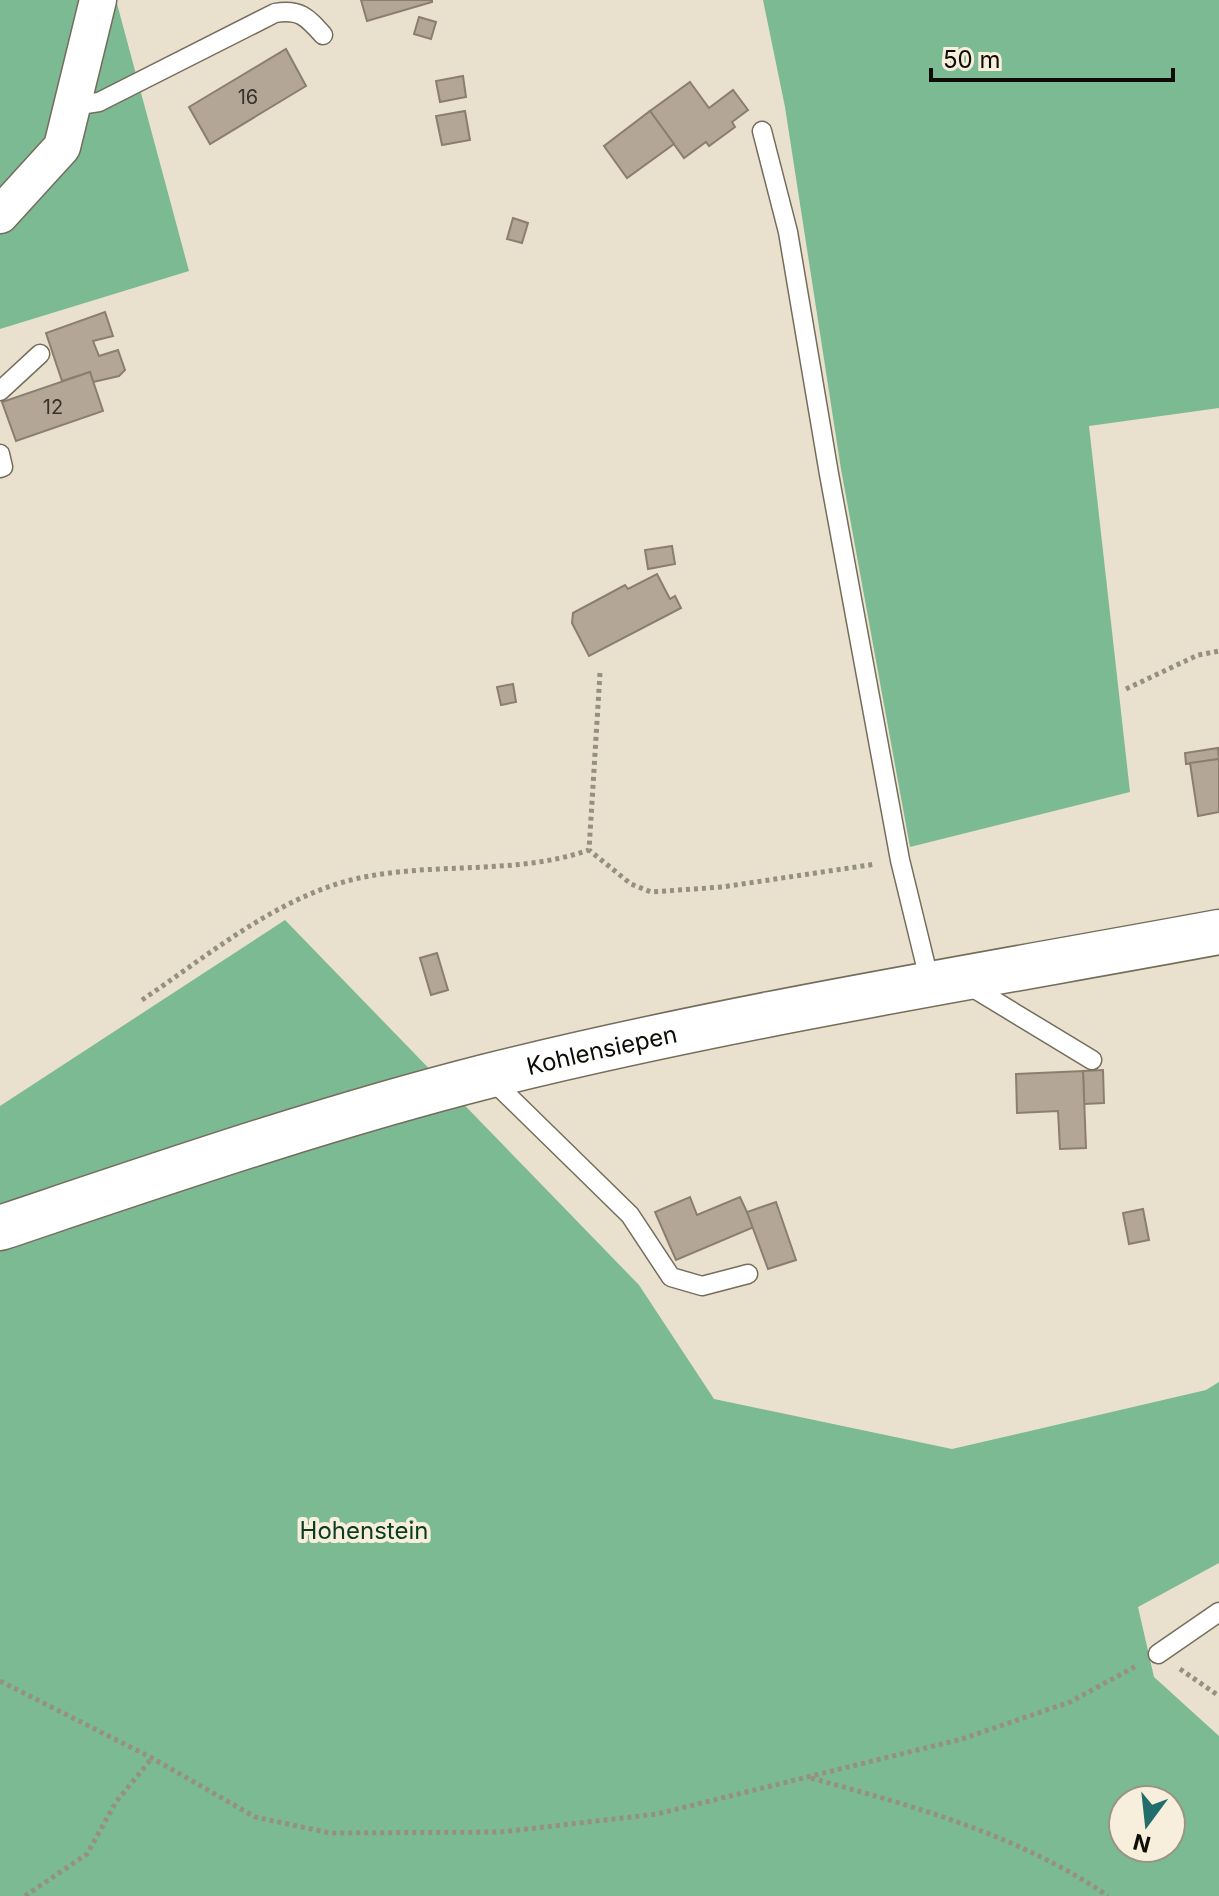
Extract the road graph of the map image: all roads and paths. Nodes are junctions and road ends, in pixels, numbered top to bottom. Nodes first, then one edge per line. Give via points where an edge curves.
1 (98, 0) edge
2 (323, 35) dead end
3 (73, 106) junction
4 (762, 131) dead end
5 (0, 215) edge
6 (40, 354) dead end
7 (0, 391) edge
8 (0, 454) edge
9 (0, 468) edge
10 (1219, 651) edge
11 (600, 673) dead end
12 (1126, 689) dead end
13 (589, 850) junction
14 (900, 860) junction
15 (1219, 932) edge
16 (943, 980) junction
17 (142, 1000) dead end
18 (1092, 1060) dead end
19 (488, 1076) junction
20 (0, 1228) edge
21 (748, 1274) dead end
22 (1219, 1612) edge
23 (1158, 1654) junction
24 (0, 1681) edge
25 (1219, 1696) edge
26 (152, 1758) junction
27 (810, 1777) junction
28 (25, 1896) edge
29 (1108, 1896) edge

1 - 3 street
2 - 3 lane via 304,14 275,13 99,102
3 - 5 street via 62,147
4 - 14 lane via 788,232
6 - 7 lane
8 - 9 lane
10 - 12 path via 1198,655
11 - 13 path
13 - 14 path via 631,884 651,892 722,887
13 - 17 path via 557,861 348,881 261,919
14 - 16 lane
15 - 16 street, Kohlensiepen
16 - 18 lane
16 - 19 street, Kohlensiepen
19 - 20 street, Kohlensiepen via 237,1149
19 - 21 lane via 630,1215 671,1277 702,1286
22 - 23 lane
23 - 25 path
23 - 27 path via 1070,1702 962,1739
24 - 26 path
26 - 27 path via 255,1817 330,1833 501,1832 657,1814
26 - 28 path via 116,1802 87,1854
27 - 29 path via 956,1819 1018,1843

